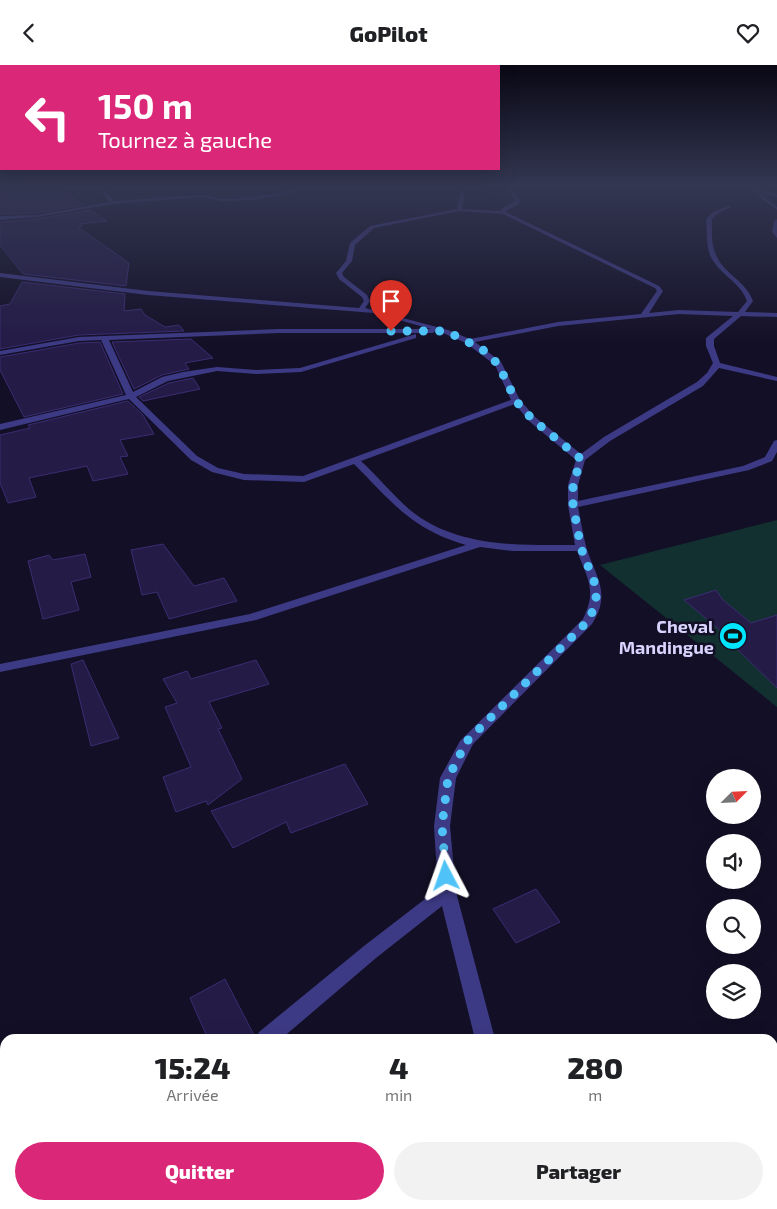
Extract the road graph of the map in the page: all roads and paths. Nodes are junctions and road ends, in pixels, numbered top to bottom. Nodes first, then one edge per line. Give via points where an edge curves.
1 (359, 238) edge
2 (556, 238) edge
3 (711, 238) edge
4 (0, 275) edge
5 (361, 309) junction
6 (740, 313) junction
7 (777, 315) edge
8 (642, 316) junction
9 (428, 331) junction
10 (446, 331) junction
11 (104, 338) junction
12 (469, 341) junction
13 (0, 353) edge
14 (717, 365) junction
15 (777, 379) edge
16 (131, 396) junction
17 (516, 401) junction
18 (0, 427) edge
19 (777, 443) edge
20 (581, 459) junction
21 (356, 461) junction
22 (573, 505) junction
23 (476, 545) junction
24 (581, 548) junction
25 (0, 668) edge
26 (447, 892) junction
27 (272, 1034) edge
28 (484, 1034) edge

1 - 5 street via 352,244 349,261 339,273 365,296 367,301
2 - 8 street via 657,287 660,291 658,297
3 - 6 street via 718,263 748,293 750,301
4 - 5 street via 148,293
5 - 10 street
6 - 7 street
6 - 8 street via 694,311
6 - 14 street via 710,338
8 - 12 street via 558,324
9 - 10 street
9 - 11 street via 279,331
9 - 16 street via 301,370 195,371 166,379
10 - 12 street
11 - 13 street via 55,342
11 - 16 street
12 - 17 street via 498,364
14 - 15 street
14 - 20 street via 700,384 607,439
16 - 18 street
16 - 21 street via 194,458 215,470 244,477 304,479
17 - 20 street via 532,419
17 - 21 street
19 - 22 street via 769,459 746,468
20 - 22 street via 573,485
21 - 23 street via 409,514 425,525
22 - 24 street
23 - 24 street
23 - 25 street via 252,617
24 - 26 street via 597,589 595,606 588,621 467,741 448,778 442,826
26 - 27 street
26 - 28 street

